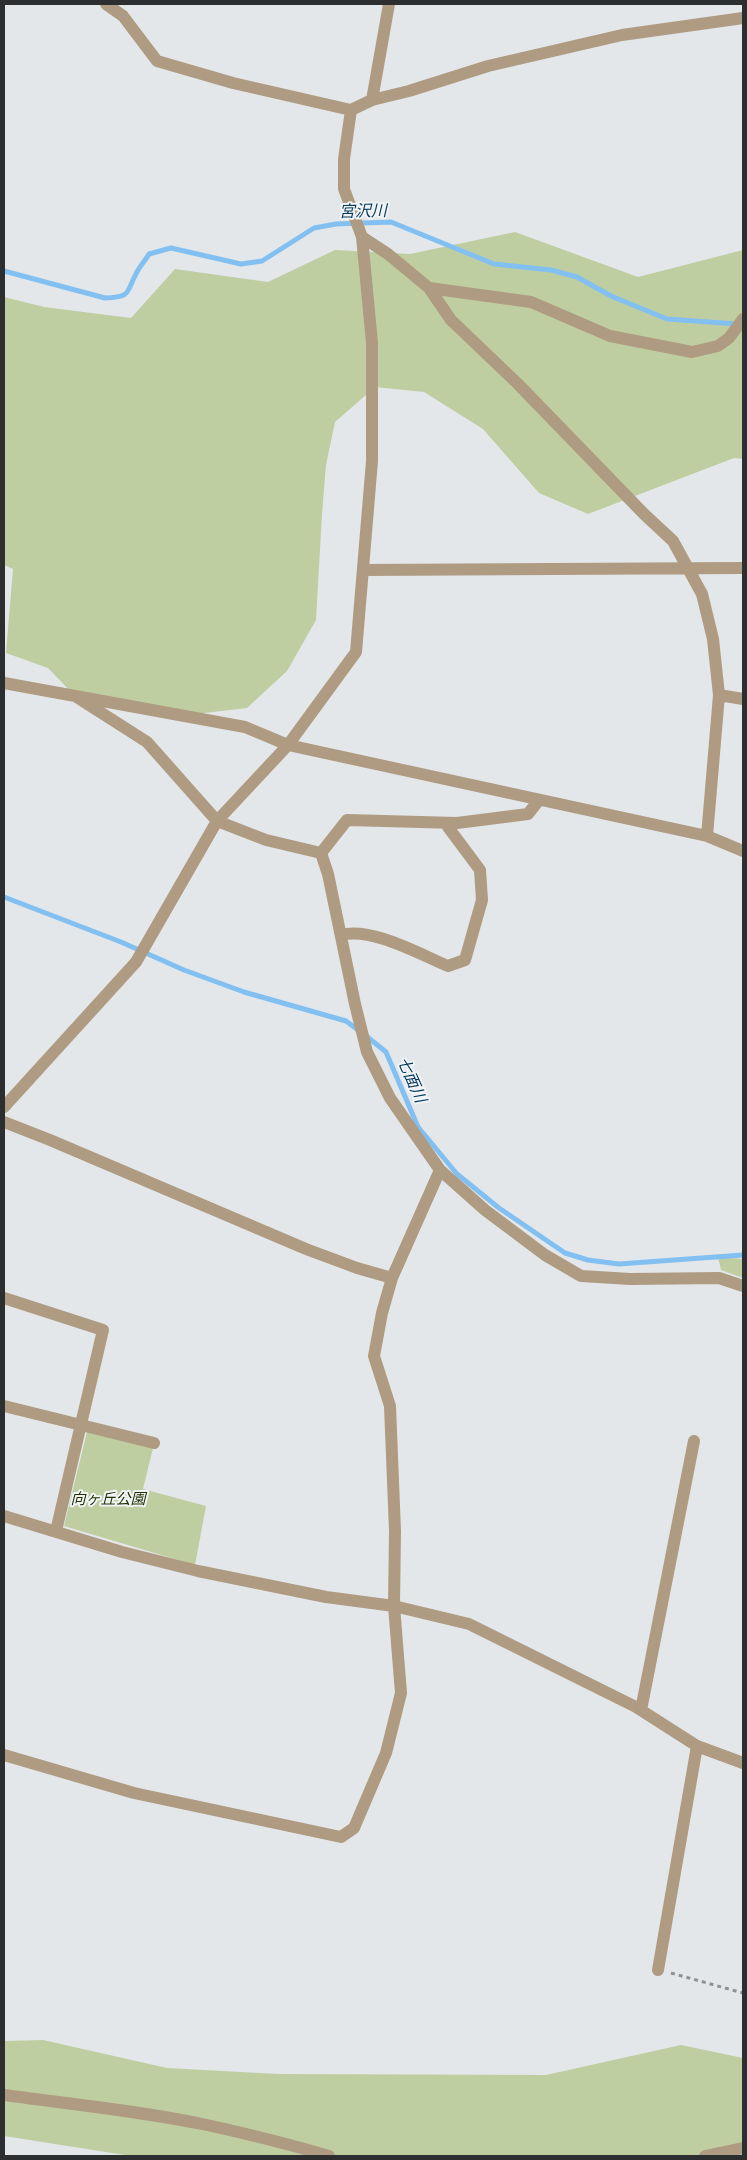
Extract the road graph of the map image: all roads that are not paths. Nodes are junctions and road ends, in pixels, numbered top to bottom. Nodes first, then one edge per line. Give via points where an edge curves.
1 (106, 4) edge
2 (389, 4) edge
3 (743, 18) edge
4 (372, 100) junction
5 (351, 110) junction
6 (362, 237) junction
7 (429, 288) junction
8 (743, 319) edge
9 (743, 568) edge
10 (363, 570) junction
11 (689, 570) junction
12 (4, 683) edge
13 (719, 695) junction
14 (75, 696) junction
15 (743, 699) edge
16 (288, 744) junction
17 (538, 800) junction
18 (217, 820) junction
19 (444, 823) junction
20 (707, 836) junction
21 (743, 850) edge
22 (321, 853) junction
23 (341, 935) junction
24 (4, 1107) edge
25 (4, 1122) edge
26 (440, 1170) junction
27 (392, 1278) junction
28 (743, 1286) edge
29 (4, 1298) edge
30 (4, 1406) edge
31 (81, 1425) junction
32 (694, 1441) dead end
33 (154, 1444) dead end
34 (4, 1516) edge
35 (56, 1531) junction
36 (394, 1606) junction
37 (641, 1710) junction
38 (697, 1746) junction
39 (4, 1755) edge
40 (743, 1762) edge
41 (658, 1970) road end
42 (4, 2095) edge
43 (743, 2148) edge
44 (329, 2156) edge
45 (705, 2156) edge

1 - 5 street via 123,16 157,61 233,83
2 - 4 street
3 - 4 street via 613,37 488,66
4 - 5 street
5 - 6 street via 344,159 344,189
6 - 7 street
6 - 10 street via 372,343 372,462
7 - 8 street via 530,302 610,336 692,352 718,346 729,338
7 - 11 street via 451,320 673,541
9 - 11 street
10 - 11 street
10 - 16 street via 356,652
11 - 13 street via 702,594 711,630
12 - 14 street
13 - 15 street
13 - 20 street
14 - 16 street via 245,727
14 - 18 street via 147,742
16 - 17 street
16 - 18 street
17 - 19 street via 528,814
17 - 20 street
18 - 22 street via 266,840
18 - 24 street via 136,962
19 - 22 street via 347,820
19 - 23 street via 480,870 482,900 465,960 448,966 386,941 352,932
20 - 21 street
22 - 23 street
23 - 26 street via 365,1046 390,1098
25 - 27 street via 306,1249
26 - 27 street
26 - 28 street via 484,1210 545,1255 581,1276 720,1278
27 - 36 street via 374,1356 390,1406
29 - 31 street via 103,1330
30 - 31 street
31 - 33 street
31 - 35 street
32 - 37 street
34 - 35 street
35 - 36 street via 198,1571 326,1597
36 - 37 street via 469,1624
36 - 39 street via 401,1693 382,1762 354,1828 341,1837 134,1793
37 - 38 street
38 - 40 street
38 - 41 street
42 - 44 street via 206,2125
43 - 45 street

